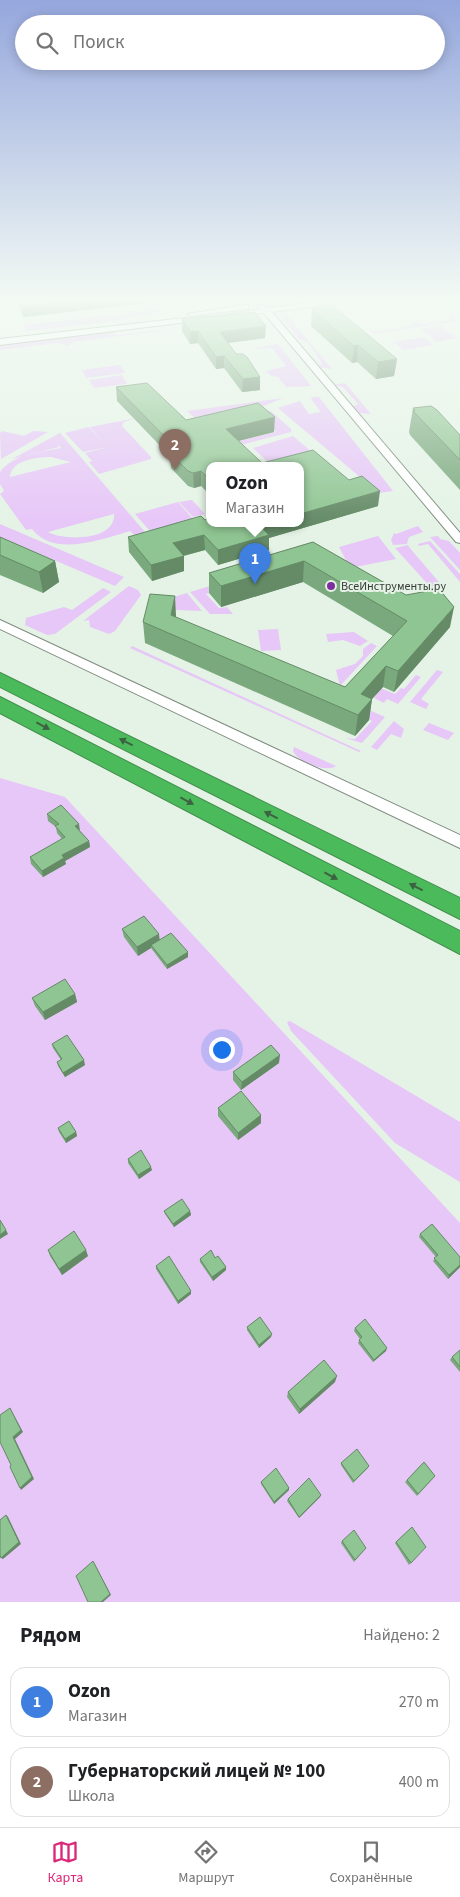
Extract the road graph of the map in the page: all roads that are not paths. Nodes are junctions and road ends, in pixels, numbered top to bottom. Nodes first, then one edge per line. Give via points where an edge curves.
1 (321, 376) edge
2 (460, 540) edge
3 (0, 624) edge
4 (0, 679) edge
5 (0, 704) edge
6 (460, 842) edge
7 (460, 909) edge
8 (460, 943) edge

1 - 2 street
3 - 6 street
7 -> 4 highway
5 -> 8 highway

